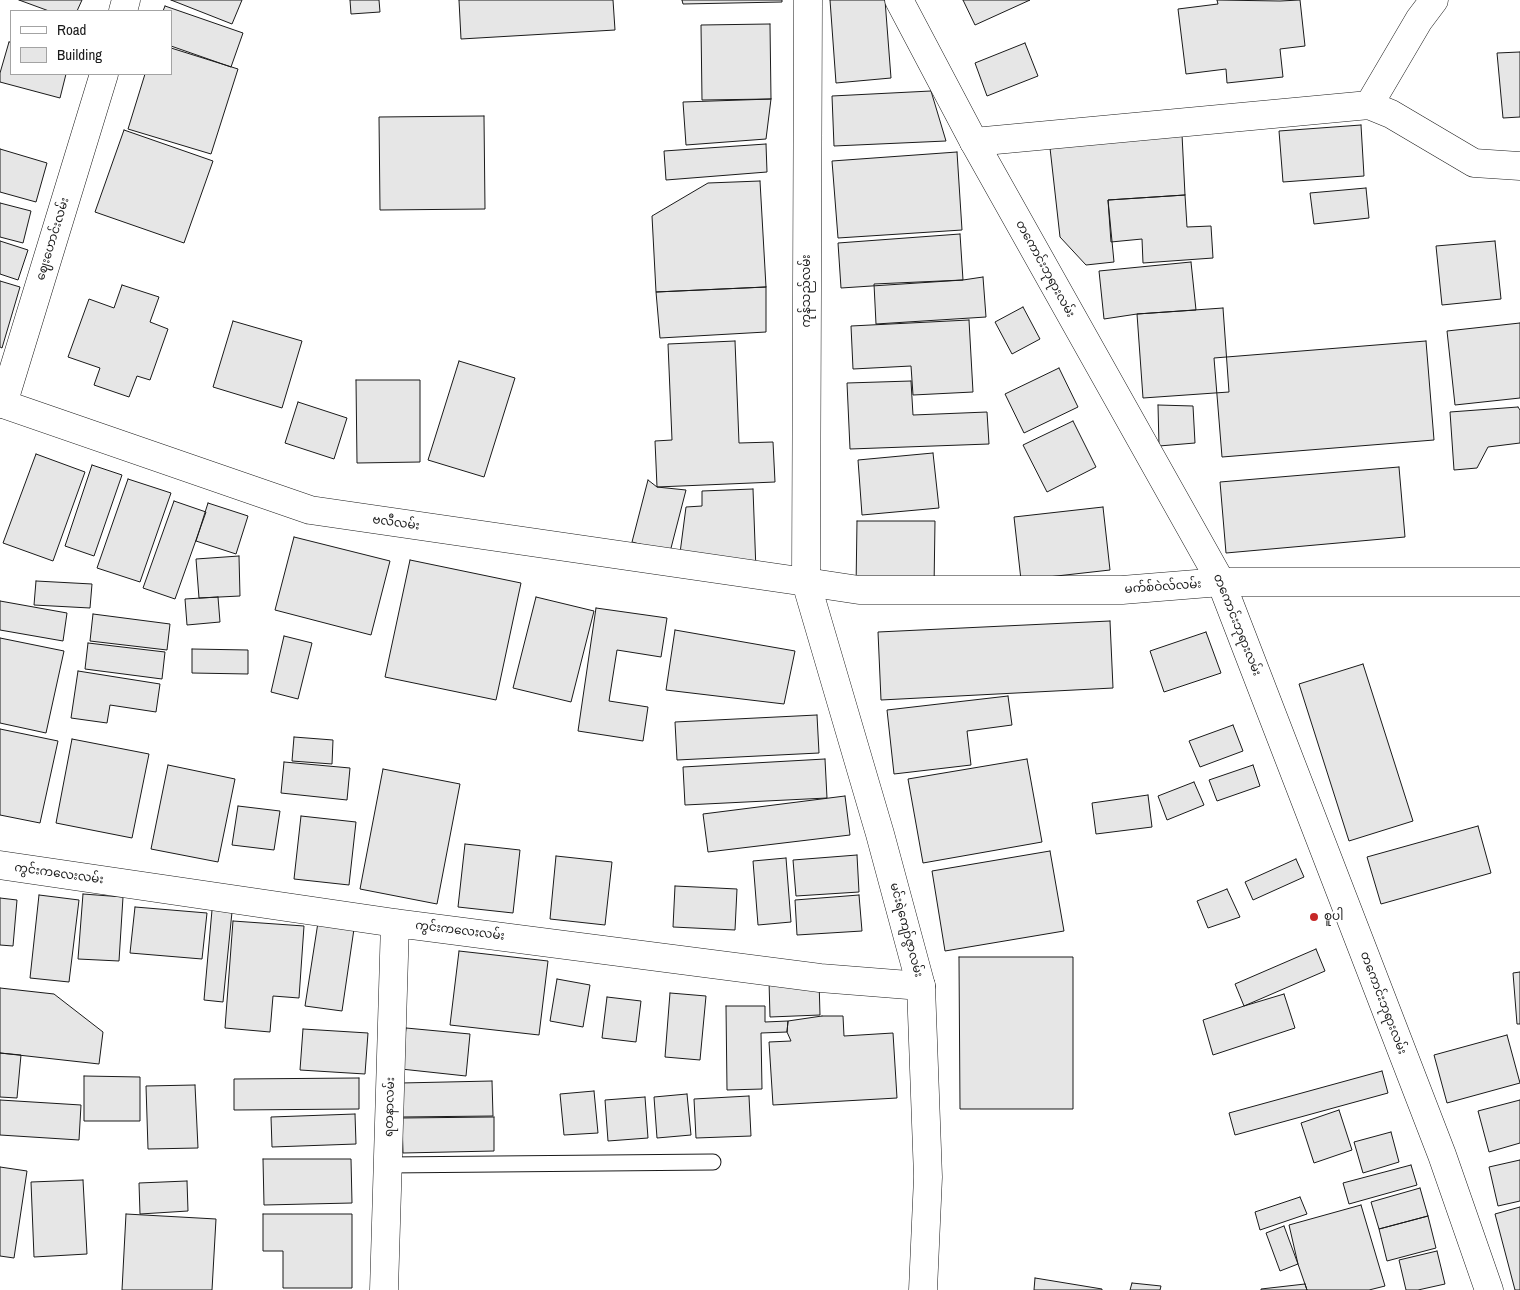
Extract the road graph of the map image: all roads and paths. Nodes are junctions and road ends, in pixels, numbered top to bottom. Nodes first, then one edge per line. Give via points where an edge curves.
1 (808, 0) edge
2 (899, 0) edge
3 (1434, 0) edge
4 (104, 75) edge
5 (1369, 105) junction
6 (974, 142) junction
7 (1520, 166) edge
8 (1, 408) edge
9 (806, 582) junction
10 (1221, 582) junction
11 (1520, 582) edge
12 (0, 865) edge
13 (395, 923) junction
14 (921, 986) junction
15 (713, 1162) dead end
16 (388, 1165) junction
17 (384, 1290) edge
18 (923, 1290) edge
19 (1489, 1290) edge

1 - 9 street, ကုန်သည်လမ်း
2 - 6 street, တကောင်းဘုရားလမ်း
3 - 5 street
4 - 8 street, ဈေးဟောင်းလမ်း
5 - 6 street
5 - 7 street via 1391,114 1474,163
6 - 10 street, တကောင်းဘုရားလမ်း
8 - 9 street, ဗလီလမ်း via 310,510
9 - 10 street, မက်စ်ဝဲလ်လမ်း via 859,590 1122,590
9 - 14 street, မင်းရဲကျော်ဇွာလမ်း
10 - 11 street, မက်စ်ဝဲလ်လမ်း
10 - 19 street, တကောင်းဘုရားလမ်း via 1442,1155
12 - 13 street, ကွင်းကလေးလမ်း
13 - 14 street, ကွင်းကလေးလမ်း via 820,978
13 - 16 street, ရတနာလမ်း
14 - 18 street, မင်းရဲကျော်ဇွာလမ်း via 928,1177
15 - 16 lane
16 - 17 street, ရတနာလမ်း

